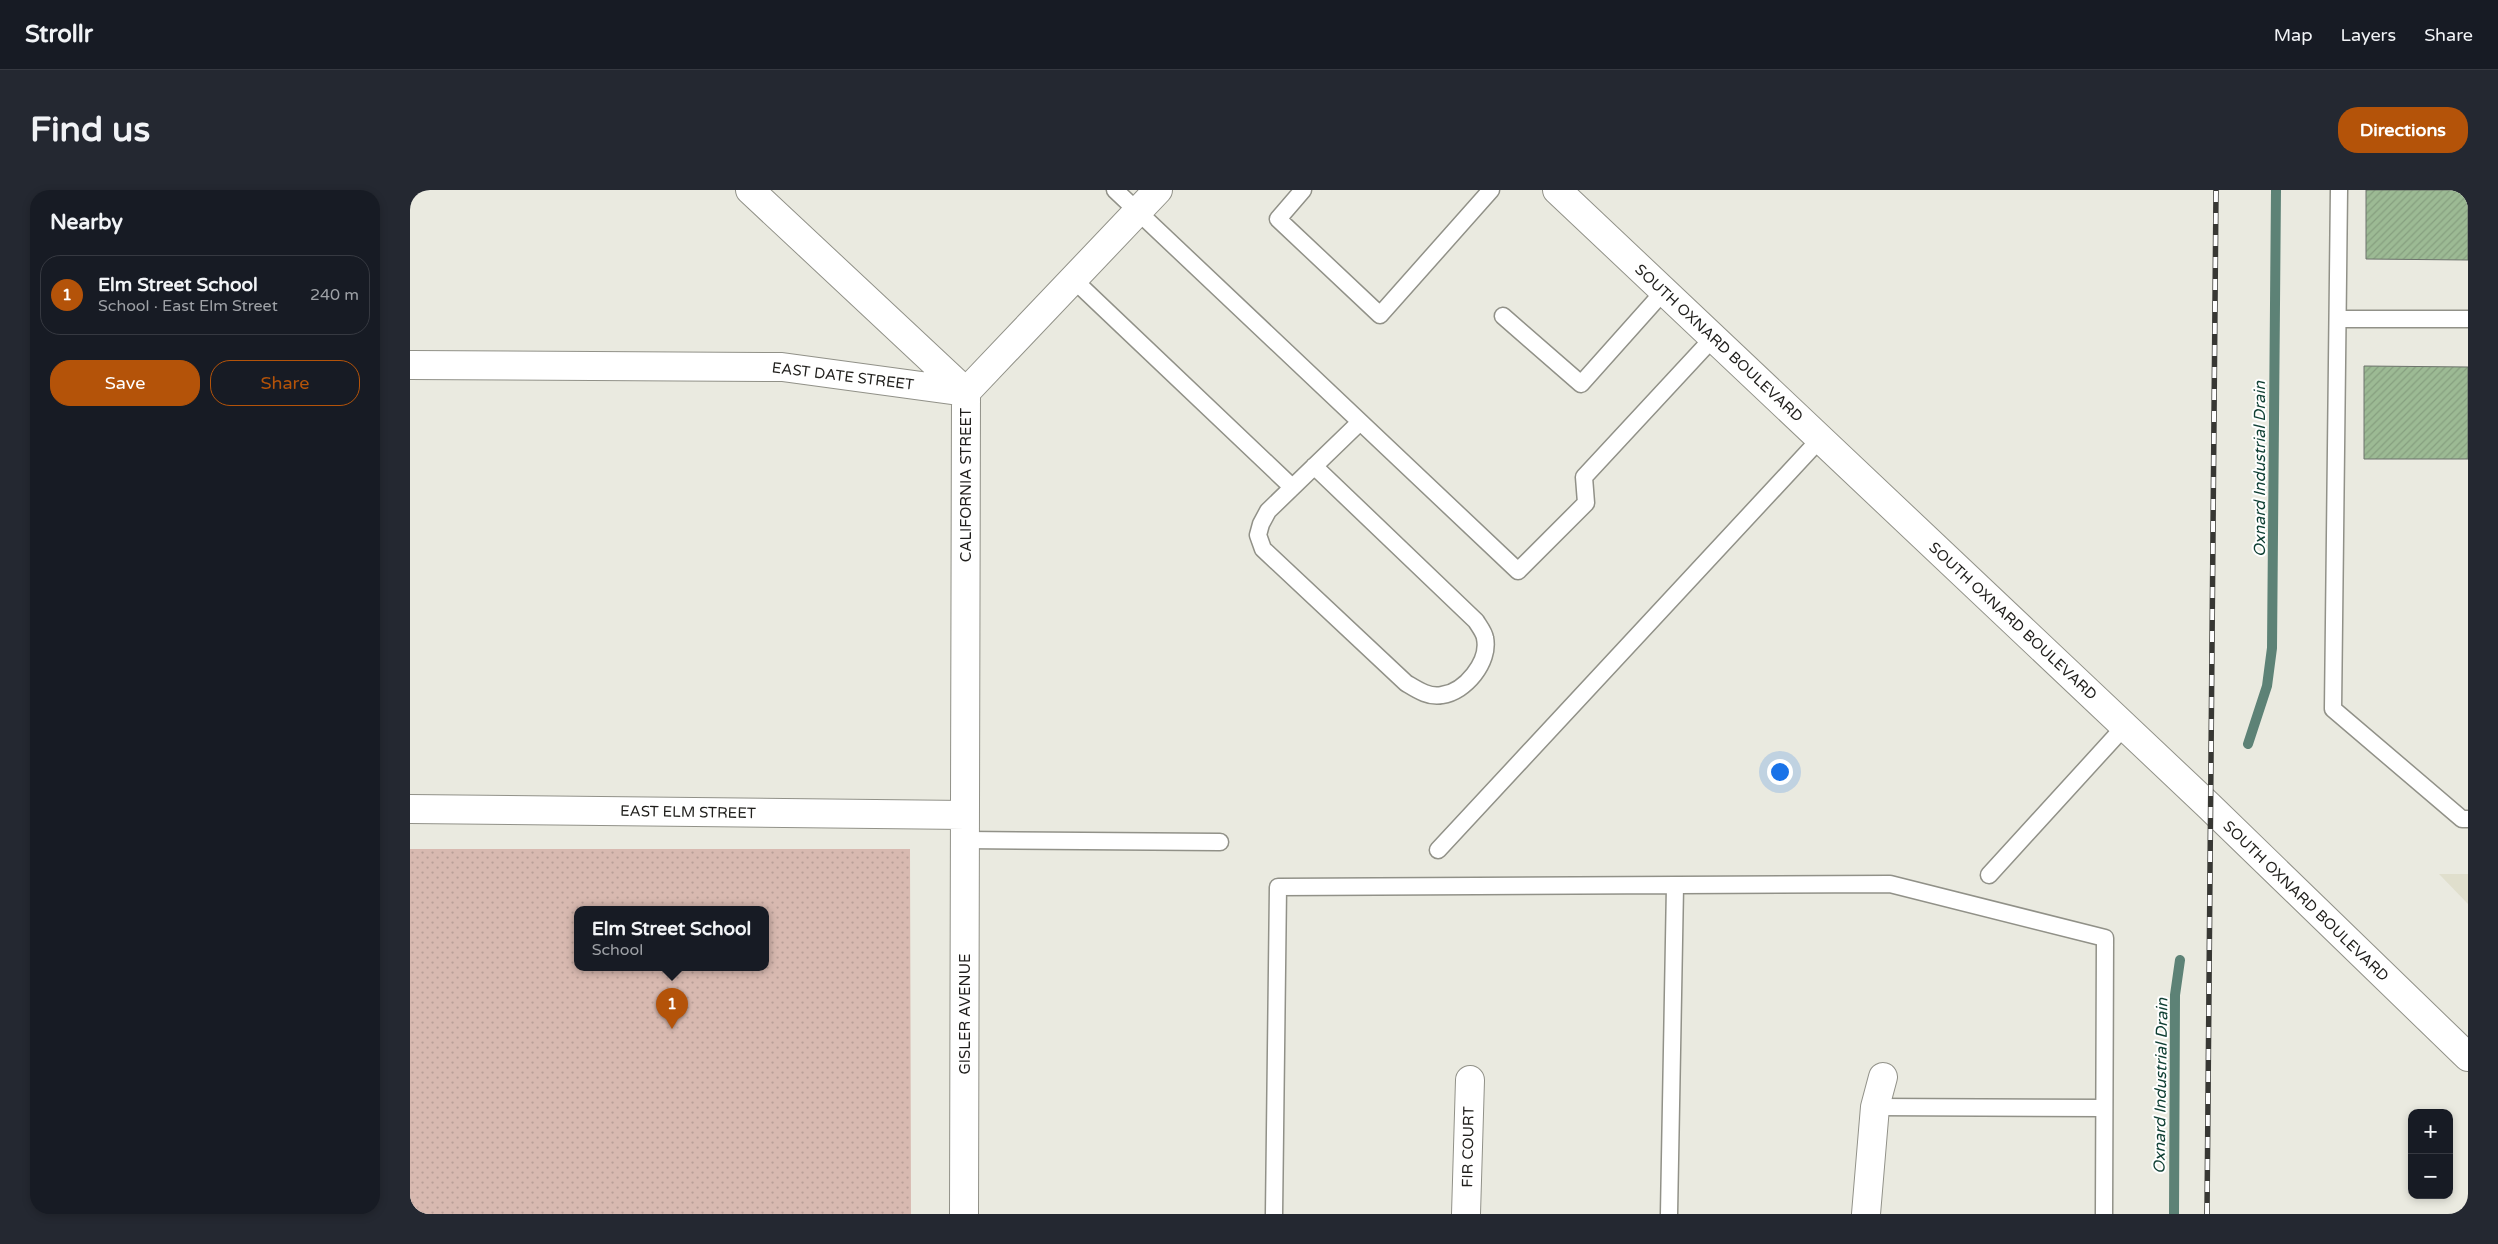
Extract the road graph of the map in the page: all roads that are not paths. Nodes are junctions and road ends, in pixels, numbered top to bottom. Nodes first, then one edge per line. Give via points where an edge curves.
1 (750, 190) edge
2 (1115, 190) edge
3 (1158, 190) edge
4 (1304, 190) edge
5 (1491, 190) edge
6 (1557, 190) edge
7 (2339, 190) edge
8 (1138, 211) junction
9 (1073, 279) junction
10 (1664, 291) junction
11 (1503, 316) dead end
12 (2338, 319) junction
13 (2468, 319) edge
14 (1713, 338) junction
15 (410, 365) edge
16 (966, 392) junction
17 (1360, 422) junction
18 (1820, 439) junction
19 (1314, 466) junction
20 (1292, 487) junction
21 (2125, 726) junction
22 (410, 809) edge
23 (2468, 819) edge
24 (965, 827) junction
25 (1220, 842) dead end
26 (1438, 850) dead end
27 (1989, 875) dead end
28 (1675, 886) junction
29 (2467, 1058) edge
30 (1882, 1077) dead end
31 (1470, 1080) dead end
32 (1875, 1107) junction
33 (2104, 1108) junction
34 (964, 1214) edge
35 (1274, 1214) edge
36 (1466, 1214) edge
37 (1669, 1214) edge
38 (1866, 1214) edge
39 (2104, 1214) edge

1 - 16 street, CALIFORNIA STREET
2 - 8 lane
3 - 8 street
4 - 5 lane via 1278,219 1380,315
6 - 10 street, SOUTH OXNARD BOULEVARD
7 - 12 lane
8 - 9 street
8 - 17 lane
9 - 16 street
9 - 20 lane
10 - 11 lane via 1581,384
10 - 14 street, SOUTH OXNARD BOULEVARD
12 - 13 lane
12 - 23 lane via 2333,709 2462,819
14 - 17 lane via 1584,477 1586,503 1518,571
14 - 18 street, SOUTH OXNARD BOULEVARD
15 - 16 street, EAST DATE STREET via 782,367
16 - 24 street, CALIFORNIA STREET
17 - 19 lane
18 - 21 street, SOUTH OXNARD BOULEVARD
18 - 26 lane
19 - 20 lane
19 - 20 lane via 1476,621 1485,636 1486,652 1474,674 1459,690 1441,696 1422,693 1406,683 1263,549 1258,536 1261,524 1268,511
21 - 27 lane
21 - 29 street, SOUTH OXNARD BOULEVARD
22 - 24 street, EAST ELM STREET
24 - 25 lane
24 - 34 street, GISLER AVENUE
28 - 33 lane via 1890,884 2105,938
28 - 35 lane via 1278,887
28 - 37 lane
30 - 32 street
31 - 36 street, FIR COURT
32 - 33 lane
32 - 38 street
33 - 39 lane

